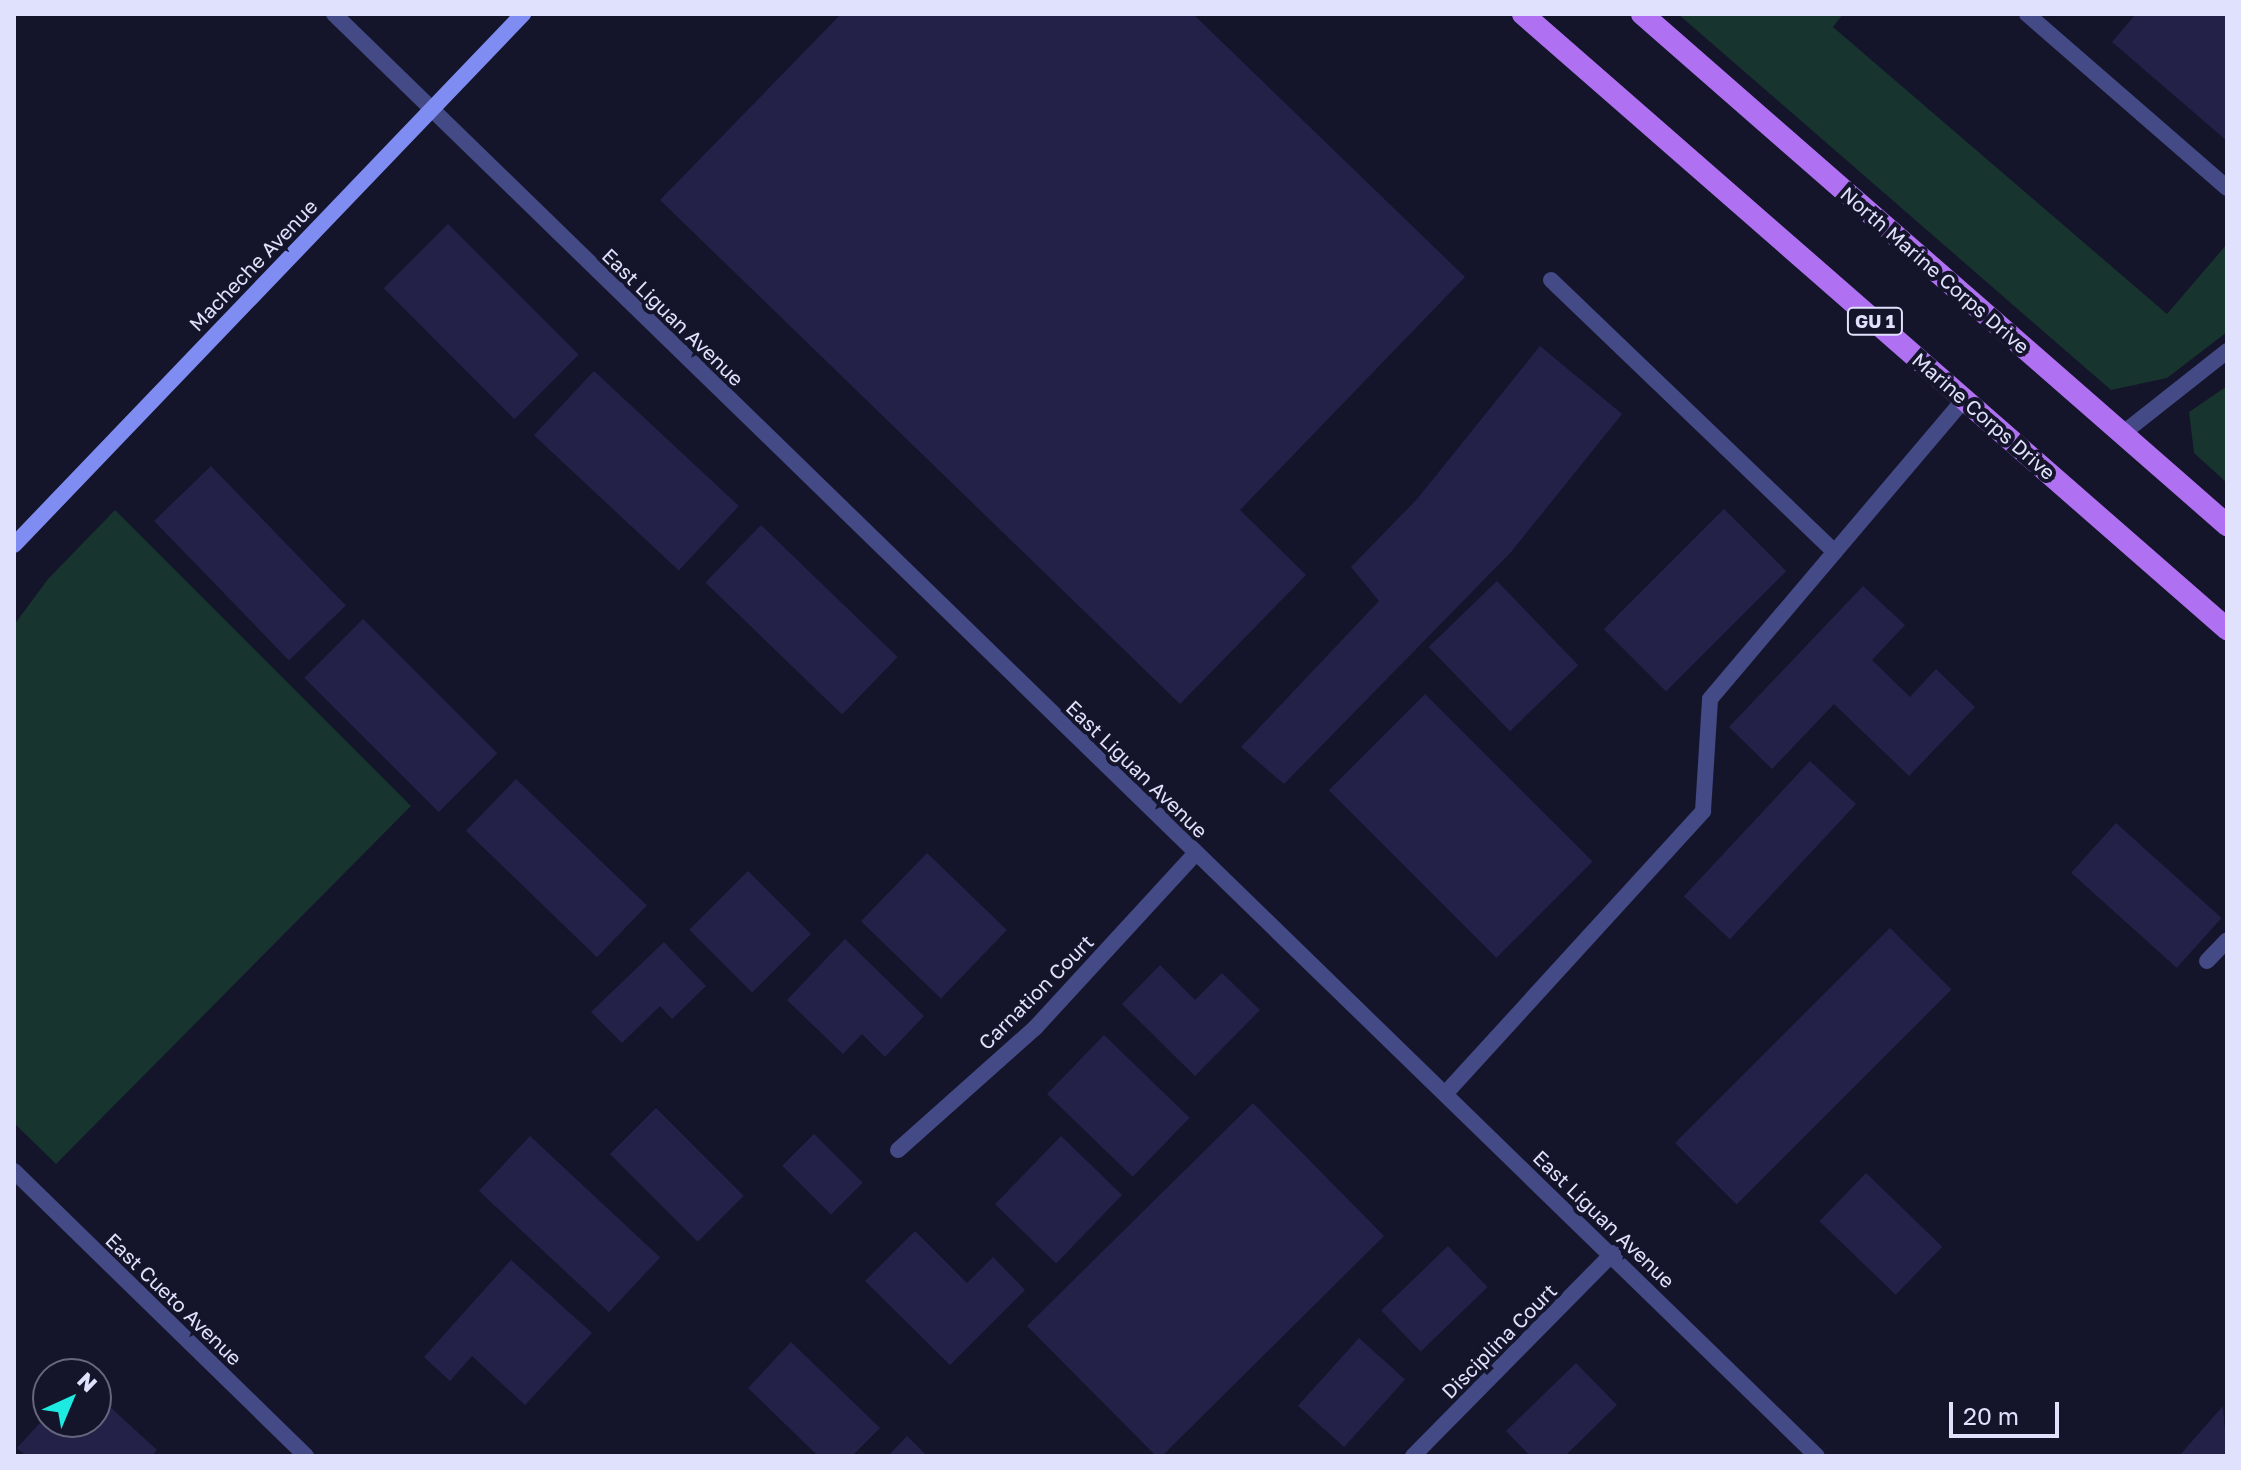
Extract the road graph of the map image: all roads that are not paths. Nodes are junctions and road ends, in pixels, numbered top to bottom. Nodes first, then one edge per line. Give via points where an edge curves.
1 (334, 14) edge
2 (523, 14) edge
3 (1523, 14) edge
4 (1642, 14) edge
5 (2027, 14) edge
6 (431, 108) junction
7 (2227, 188) edge
8 (1551, 280) dead end
9 (2227, 351) edge
10 (1964, 399) junction
11 (2122, 434) junction
12 (2227, 525) edge
13 (14, 545) edge
14 (1835, 552) junction
15 (2227, 629) edge
16 (1195, 854) junction
17 (2227, 940) edge
18 (2207, 961) dead end
19 (1445, 1094) junction
20 (898, 1150) dead end
21 (14, 1171) edge
22 (1613, 1253) junction
23 (306, 1456) edge
24 (1413, 1456) edge
25 (1817, 1456) edge

1 - 6 street, East Liguan Avenue
2 - 6 main road, Macheche Avenue
3 - 10 main road, Marine Corps Drive / GU 1
4 - 11 main road, North Marine Corps Drive
5 - 7 street
6 - 13 main road, Macheche Avenue
6 - 16 street, East Liguan Avenue
8 - 14 street
9 - 11 street
10 - 14 street
10 - 15 main road, Marine Corps Drive / GU 1
11 - 12 main road, North Marine Corps Drive
14 - 19 street via 1710,699 1703,811
16 - 19 street, East Liguan Avenue
16 - 20 street, Carnation Court via 1035,1028
17 - 18 street
19 - 22 street, East Liguan Avenue
21 - 23 street, East Cueto Avenue
22 - 24 street, Disciplina Court
22 - 25 street, East Liguan Avenue

